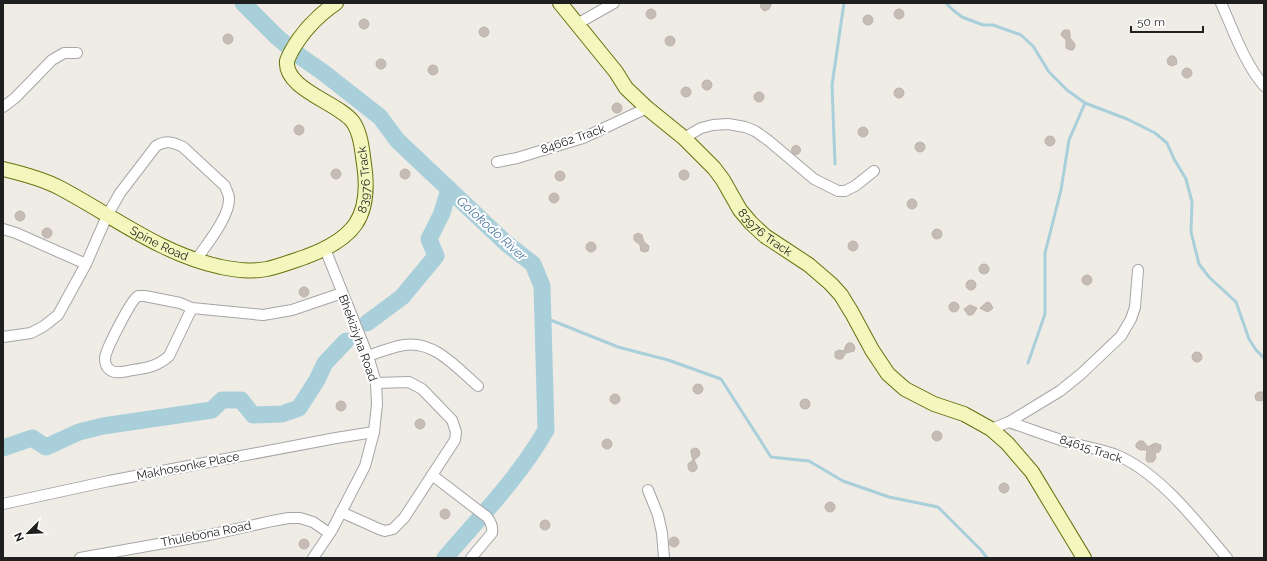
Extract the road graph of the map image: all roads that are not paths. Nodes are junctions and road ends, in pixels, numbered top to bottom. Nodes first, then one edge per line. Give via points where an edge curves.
1 (336, 3) edge
2 (560, 3) edge
3 (614, 3) edge
4 (1222, 3) edge
5 (577, 24) junction
6 (77, 53) dead end
7 (1264, 86) edge
8 (3, 107) edge
9 (647, 108) junction
10 (684, 138) junction
11 (497, 162) dead end
12 (3, 169) edge
13 (874, 171) dead end
14 (107, 216) junction
15 (3, 229) edge
16 (325, 249) junction
17 (196, 260) junction
18 (86, 264) junction
19 (1138, 270) dead end
20 (342, 293) junction
21 (192, 308) junction
22 (3, 337) edge
23 (368, 356) junction
24 (376, 383) junction
25 (478, 386) dead end
26 (1009, 422) junction
27 (991, 429) junction
28 (374, 432) junction
29 (432, 475) junction
30 (648, 490) dead end
31 (3, 504) edge
32 (341, 512) junction
33 (329, 533) junction
34 (80, 558) edge
35 (314, 558) edge
36 (471, 558) edge
37 (664, 558) edge
38 (1084, 558) edge
39 (1227, 558) edge

1 - 16 street, 83976 Track via 309,26 287,61 294,80 348,116 359,133 366,191 363,211 349,233
2 - 5 street, 83976 Track
3 - 5 street
4 - 7 street via 1244,57
5 - 9 street, 83976 Track via 626,88
6 - 8 street via 64,53 52,60
9 - 10 street, 83976 Track
9 - 11 street, 84662 Track via 583,138
10 - 13 street via 701,128 713,125 745,127 769,141 814,179 838,191 855,186
10 - 27 street, 83976 Track via 723,180 740,210 751,223 765,236 809,265 841,295 888,374 905,389 934,404 964,414
12 - 14 street, Spine Road via 59,187
14 - 17 street, Spine Road via 167,249
14 - 17 street via 120,193 156,146 164,142 175,143 183,147 225,186 229,198 224,218
14 - 18 street
15 - 18 street
16 - 17 street, Spine Road via 263,270 241,271
16 - 20 street, Bhekiziyha Road
18 - 22 street via 58,315 31,333
19 - 26 street via 1135,307 1121,336 1060,391
20 - 21 street via 292,310 263,315
20 - 23 street, Bhekiziyha Road
21 - 21 street via 145,296 137,297 107,351 105,358 108,369 118,372 149,368 164,361 169,356
23 - 24 street, Bhekiziyha Road
23 - 25 street via 404,345 421,345 438,352
24 - 28 street, Bhekiziyha Road
24 - 29 street via 409,382 416,385 452,420 456,432 455,440
26 - 27 street
26 - 39 street, 84615 Track via 1063,441 1114,454 1132,463 1182,504
27 - 38 street, 83976 Track via 1032,472
28 - 31 street, Makhosonke Place via 117,479
28 - 32 street, Bhekiziyha Road via 365,466
29 - 32 street via 404,518 393,528 385,531
29 - 36 street via 474,506 491,523 493,529 489,537
30 - 37 street via 658,515
32 - 33 street, Bhekiziyha Road
33 - 34 street, Thulebona Road via 313,522 289,518
33 - 35 street, Bhekiziyha Road

